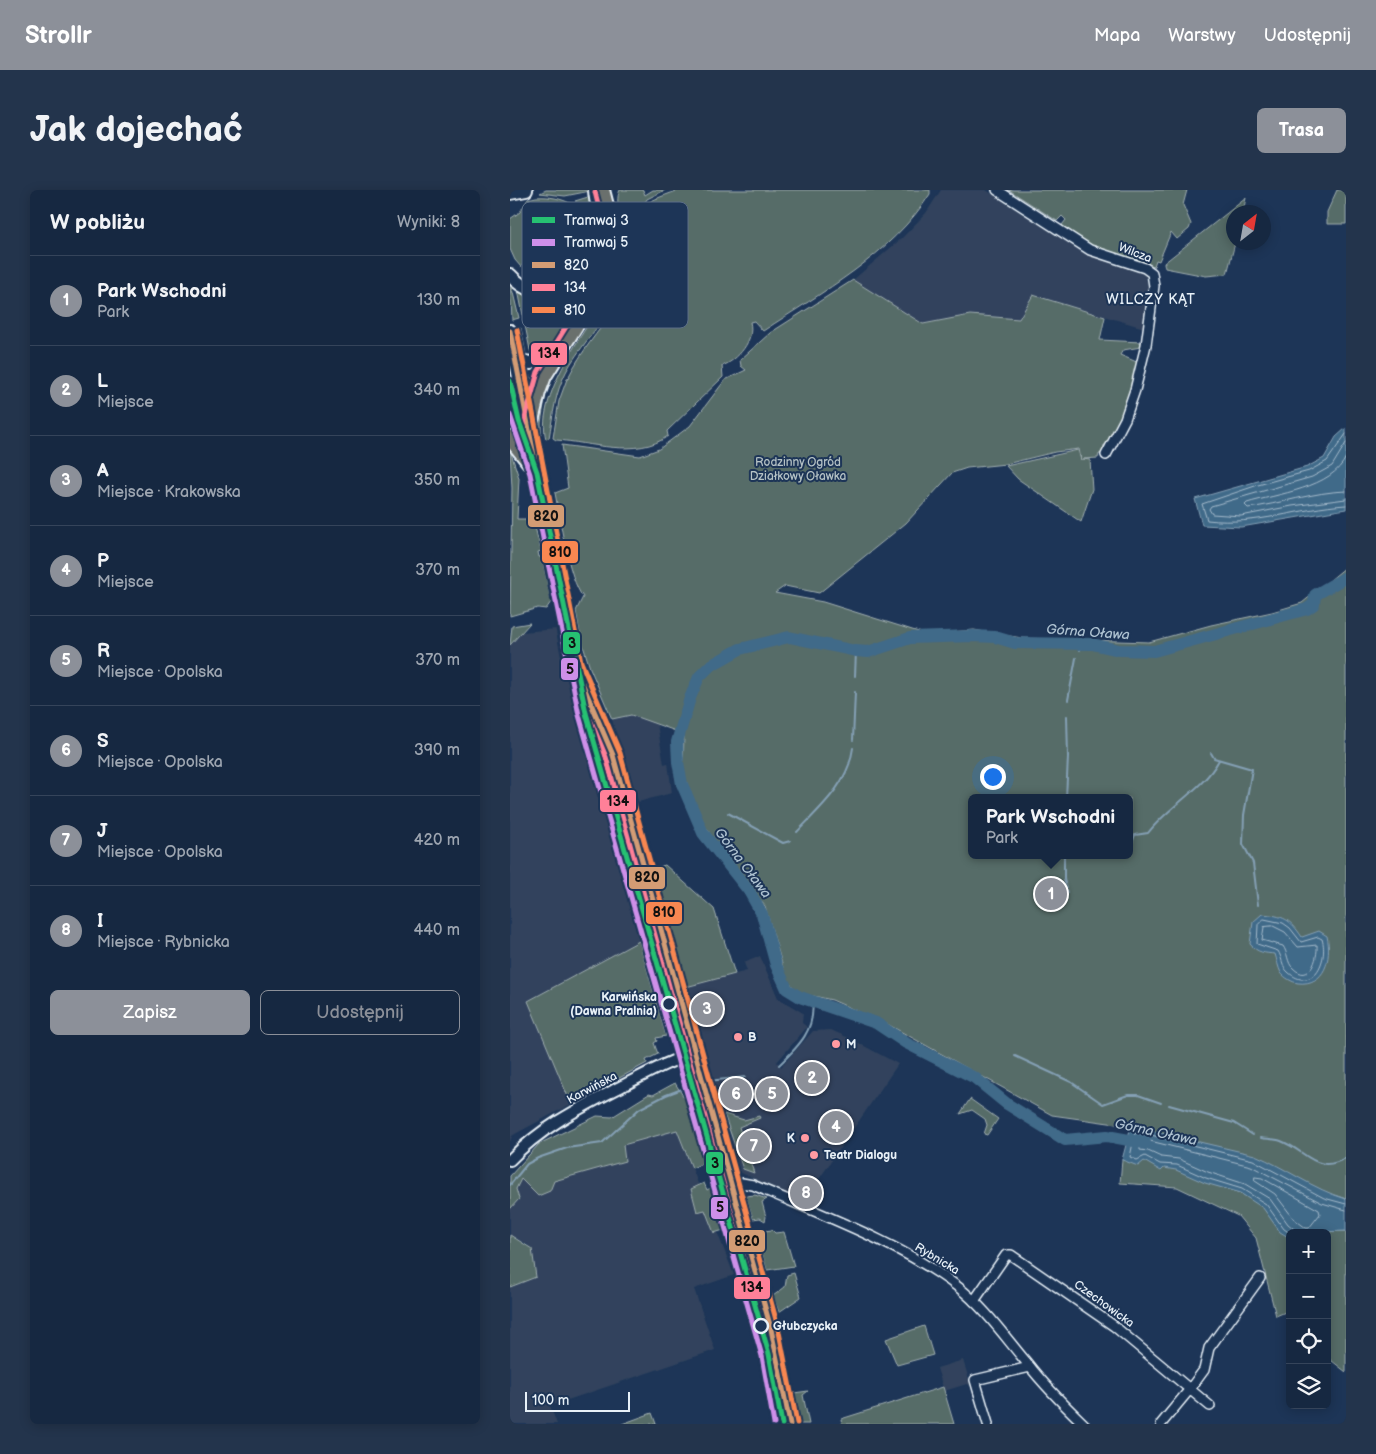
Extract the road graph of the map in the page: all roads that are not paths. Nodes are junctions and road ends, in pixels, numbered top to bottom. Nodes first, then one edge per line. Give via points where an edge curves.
1 (526, 190) edge
2 (997, 190) edge
3 (511, 193) edge
4 (510, 275) edge
5 (522, 285) edge
6 (573, 328) edge
7 (510, 331) edge
8 (556, 355) junction
9 (513, 361) edge
10 (529, 429) junction
11 (510, 431) edge
12 (514, 444) edge
13 (1106, 456) dead end
14 (535, 469) junction
15 (696, 1053) junction
16 (510, 1160) edge
17 (732, 1185) junction
18 (1260, 1278) dead end
19 (974, 1300) junction
20 (1030, 1367) junction
21 (1190, 1389) junction
22 (1210, 1406) dead end
23 (790, 1424) edge
24 (988, 1424) edge
25 (1084, 1424) edge
26 (1161, 1424) edge

1 - 3 main road
2 - 13 street, Wilcza via 1082,246 1152,273 1154,286 1142,366 1129,410
4 - 5 main road
6 - 8 main road
7 - 9 main road
8 - 9 main road via 538,362
8 - 10 main road via 539,388
9 - 10 main road
10 - 14 main road
11 - 12 main road
12 - 14 main road
14 - 15 main road via 574,664 613,754
15 - 16 street, Karwińska via 668,1063 556,1122 530,1140
15 - 17 main road
17 - 19 street, Rybnicka via 753,1185 876,1240 946,1278
17 - 23 main road via 774,1337
18 - 21 street via 1209,1348 1204,1370
19 - 20 street, Rybnicka
19 - 21 street, Czechowicka via 1006,1255 1011,1255 1114,1326
20 - 24 street via 975,1380
20 - 25 street, Rybnicka via 1053,1395
21 - 22 street
21 - 26 street

